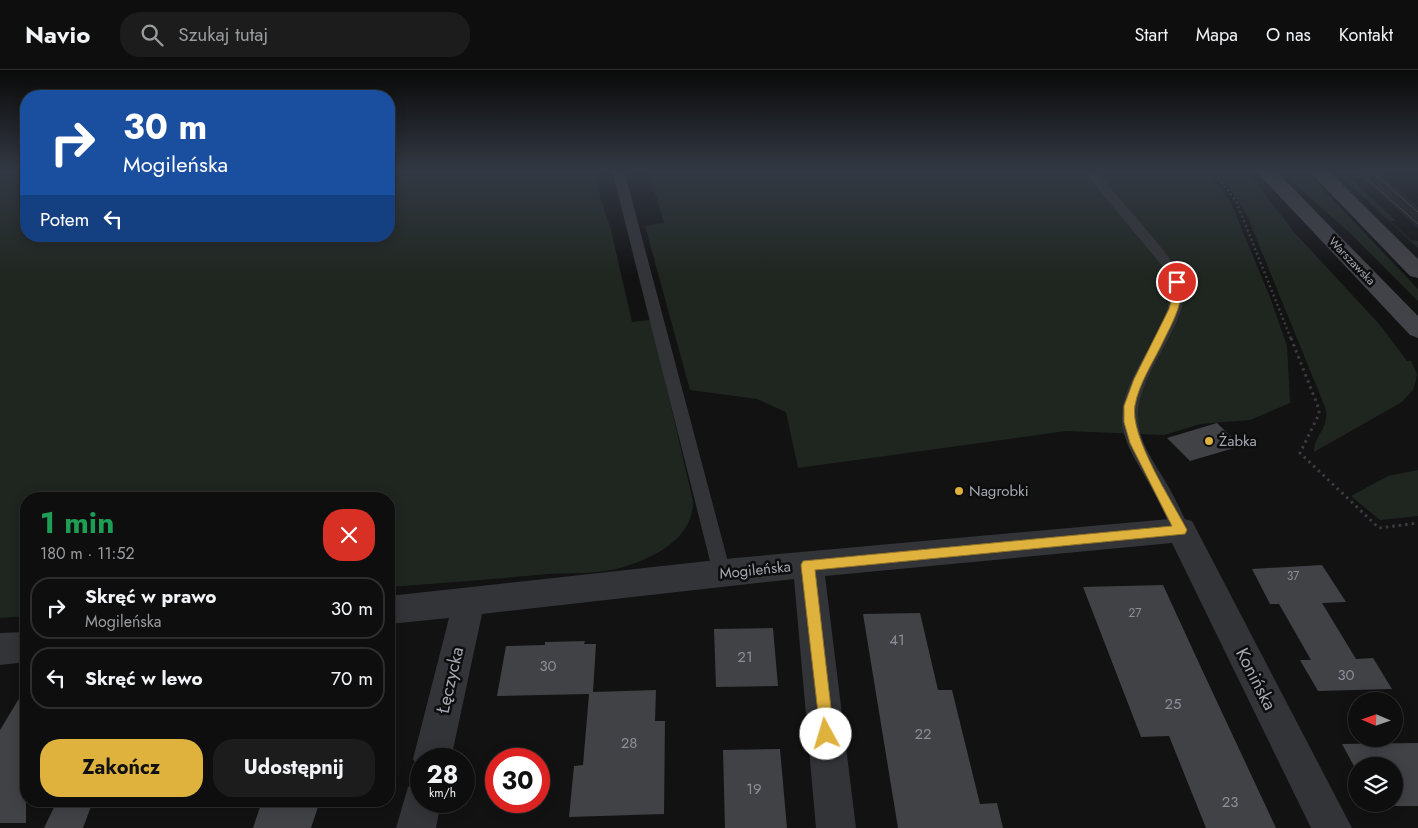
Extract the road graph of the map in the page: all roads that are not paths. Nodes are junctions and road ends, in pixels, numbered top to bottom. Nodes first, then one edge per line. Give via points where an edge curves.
1 (627, 205) edge
2 (1118, 205) edge
3 (1298, 205) edge
4 (1352, 205) edge
5 (1418, 271) edge
6 (1418, 330) edge
7 (1181, 530) junction
8 (808, 565) junction
9 (722, 573) junction
10 (469, 601) junction
11 (395, 609) edge
12 (435, 748) edge
13 (419, 813) edge
14 (416, 828) edge
15 (836, 828) edge
16 (1332, 828) edge

1 - 9 lane
2 - 7 lane via 1168,265 1177,282 1174,309 1139,379 1130,406 1130,422 1136,443
3 - 6 main road, Warszawska
4 - 5 main road
7 - 8 street, Mogileńska
7 - 16 street, Konińska
8 - 9 street, Mogileńska
8 - 15 street
9 - 10 street, Mogileńska
10 - 11 street, Mogileńska
10 - 12 street, Łęczycka
13 - 14 street

